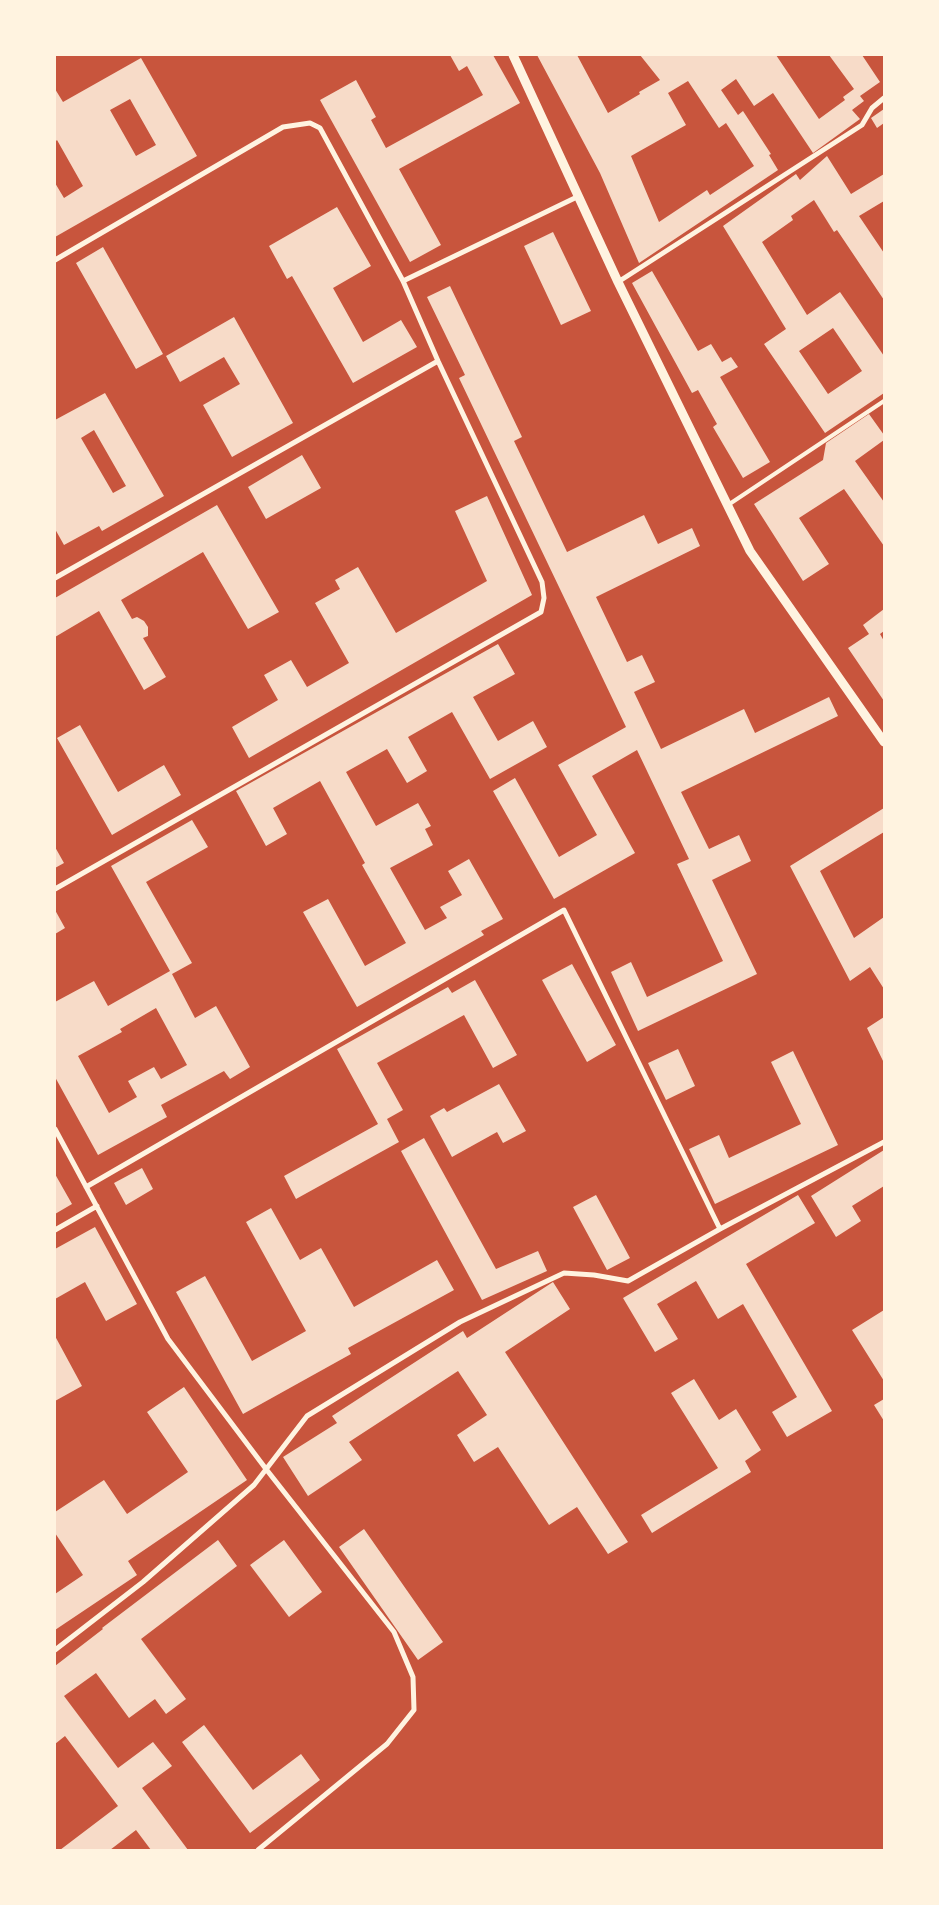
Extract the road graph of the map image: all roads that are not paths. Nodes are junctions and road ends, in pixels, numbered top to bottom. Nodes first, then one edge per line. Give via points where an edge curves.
1 (513, 55) edge
2 (884, 98) edge
3 (579, 196) junction
4 (55, 260) edge
5 (403, 281) junction
6 (618, 282) junction
7 (438, 361) junction
8 (884, 401) edge
9 (728, 505) junction
10 (55, 578) edge
11 (884, 742) edge
12 (55, 889) edge
13 (55, 1129) edge
14 (884, 1142) edge
15 (86, 1187) junction
16 (96, 1206) junction
17 (720, 1229) junction
18 (55, 1230) edge
19 (266, 1469) junction
20 (55, 1650) edge
21 (258, 1850) edge

1 - 3 street
2 - 6 street via 872,108 862,124
3 - 5 street
3 - 6 street
4 - 5 street via 283,127 310,124 320,128
5 - 7 street
6 - 9 street
7 - 10 street
7 - 12 street via 542,582 544,598 541,612
8 - 9 lane
9 - 11 street via 750,551
13 - 15 street
14 - 17 street
15 - 16 street
15 - 17 street via 564,910
16 - 18 street
16 - 19 street via 168,1339
17 - 19 street via 628,1280 564,1273 460,1322 307,1416
19 - 20 street via 254,1485 150,1576
19 - 21 street via 394,1632 413,1677 414,1710 387,1744

